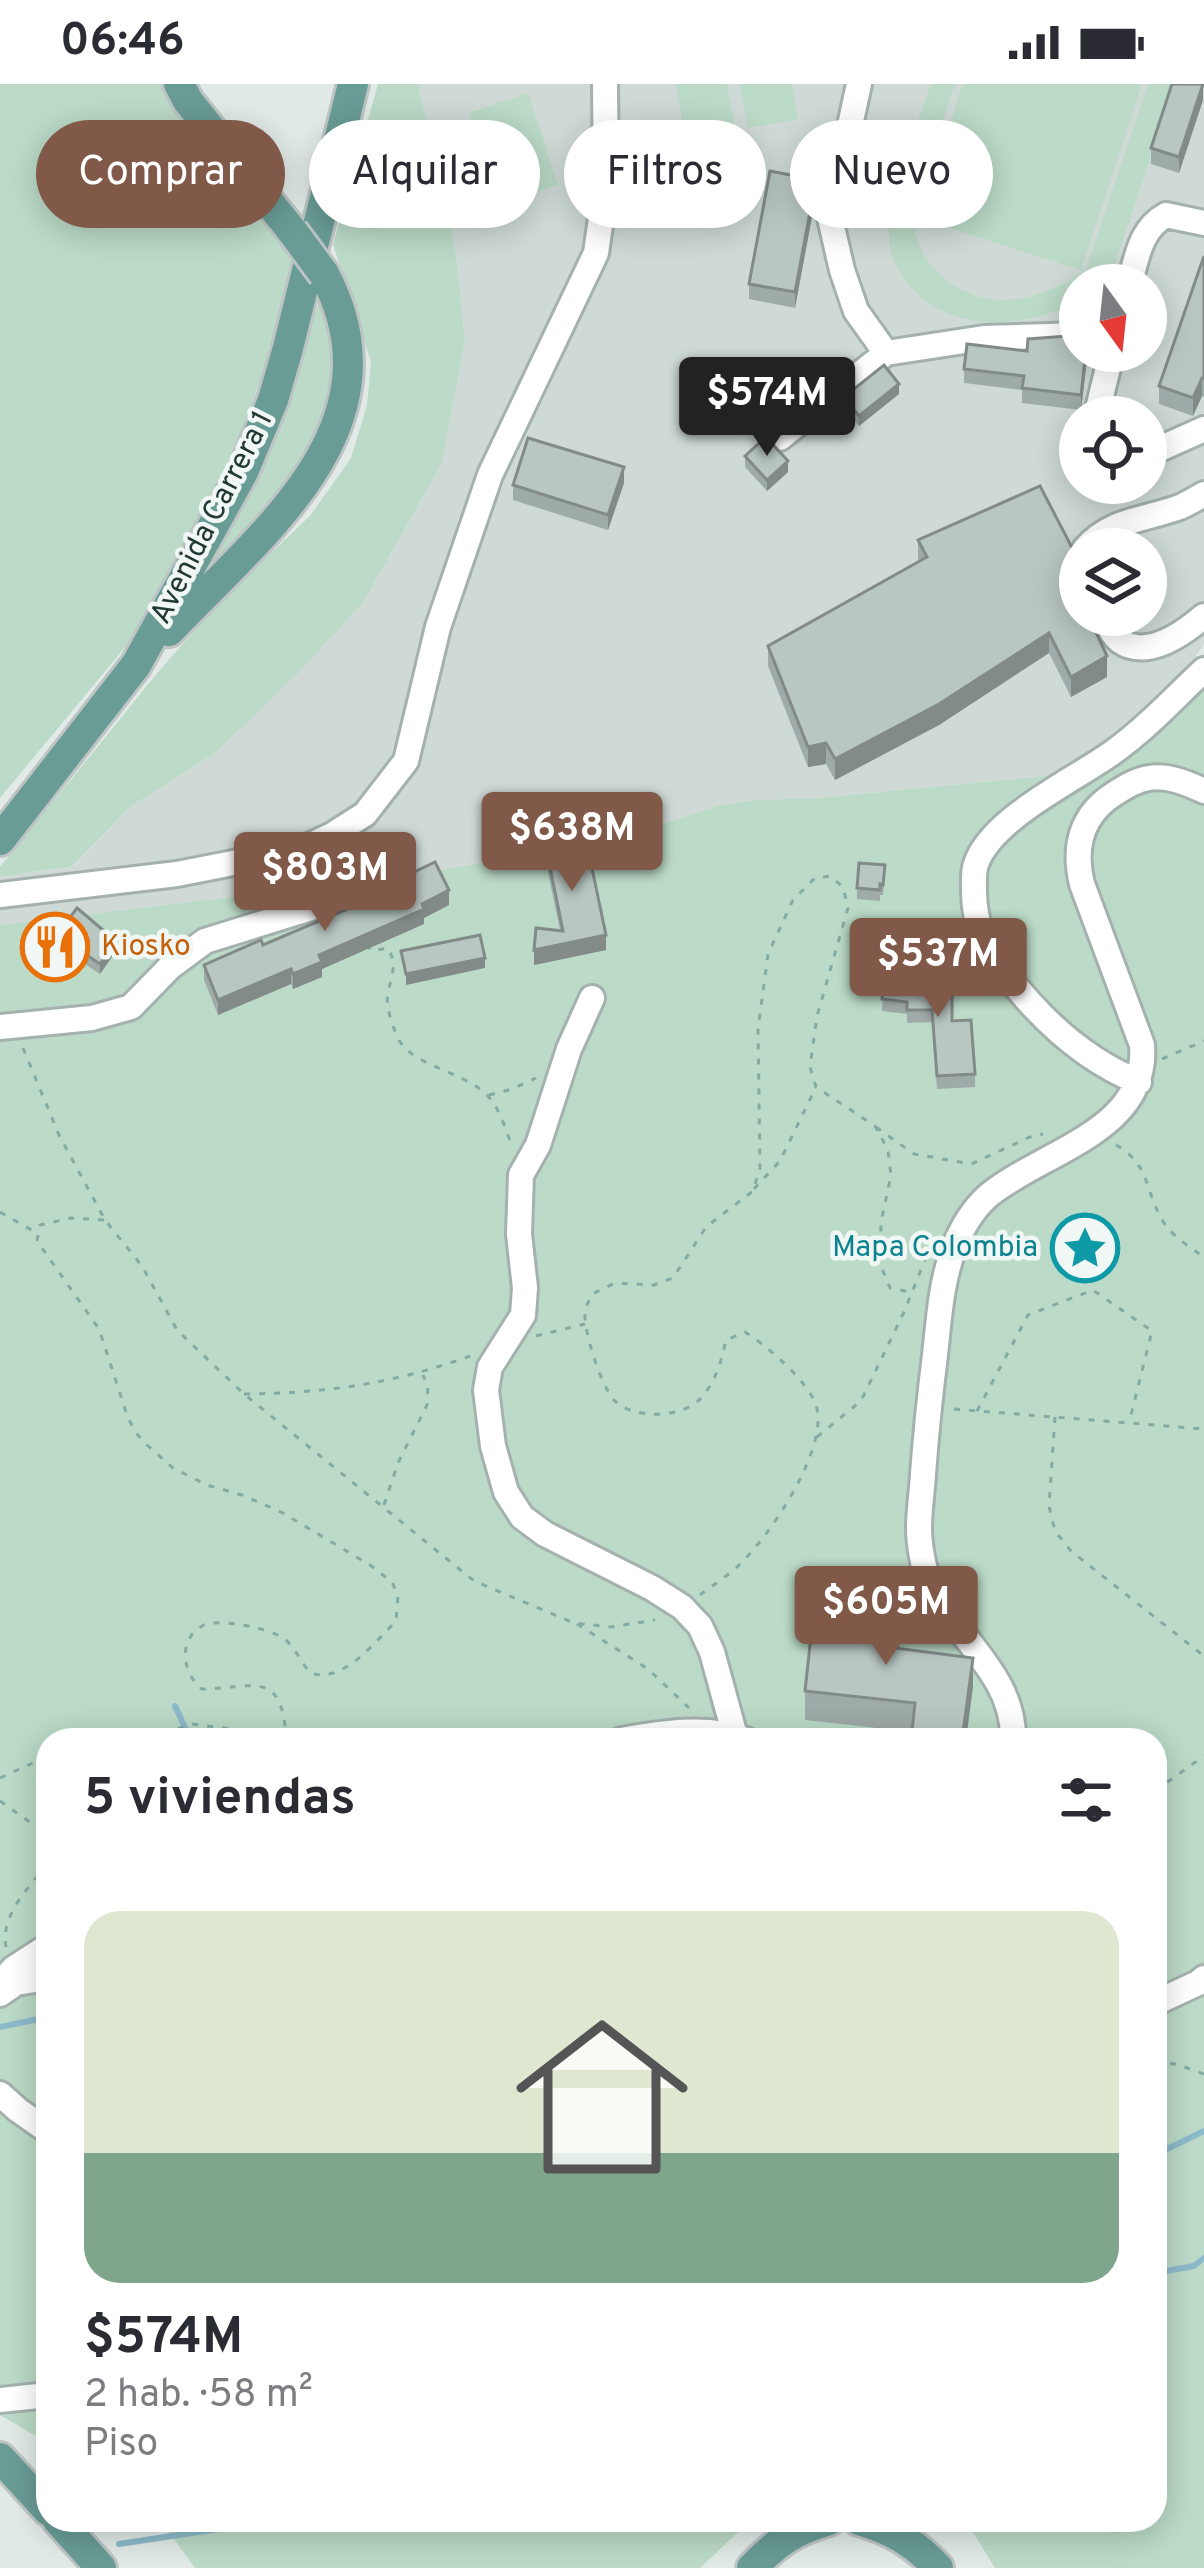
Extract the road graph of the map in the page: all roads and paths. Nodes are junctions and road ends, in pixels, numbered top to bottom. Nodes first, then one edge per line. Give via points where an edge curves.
1 (178, 84) edge
2 (353, 84) edge
3 (604, 84) edge
4 (859, 84) edge
5 (1204, 223) edge
6 (1135, 264) edge
7 (1059, 336) edge
8 (886, 353) junction
9 (1204, 428) edge
10 (780, 437) dead end
11 (1167, 445) edge
12 (1204, 494) edge
13 (1110, 528) edge
14 (1204, 616) edge
15 (1114, 636) edge
16 (136, 665) junction
17 (1204, 670) edge
18 (1204, 791) edge
19 (0, 840) edge
20 (0, 895) edge
21 (311, 908) dead end
22 (357, 932) edge
23 (592, 998) dead end
24 (7, 1027) edge
25 (1204, 1042) edge
26 (569, 1049) junction
27 (1142, 1074) junction
28 (816, 1087) junction
29 (487, 1095) junction
30 (875, 1126) junction
31 (1046, 1133) dead end
32 (1088, 1137) junction
33 (521, 1175) junction
34 (753, 1191) junction
35 (0, 1213) edge
36 (105, 1220) junction
37 (37, 1233) junction
38 (1204, 1257) edge
39 (910, 1292) dead end
40 (586, 1323) junction
41 (507, 1343) junction
42 (422, 1373) junction
43 (244, 1394) junction
44 (928, 1407) junction
45 (977, 1411) junction
46 (1055, 1417) junction
47 (1129, 1423) junction
48 (1204, 1429) edge
49 (383, 1508) junction
50 (682, 1607) junction
51 (574, 1623) junction
52 (1204, 1656) edge
53 (182, 1728) edge
54 (219, 1728) edge
55 (285, 1728) edge
56 (723, 1728) edge
57 (731, 1728) edge
58 (1012, 1728) edge
59 (1204, 1756) edge
60 (36, 1762) edge
61 (0, 1778) edge
62 (1167, 1783) edge
63 (0, 1801) edge
64 (36, 1826) edge
65 (36, 1878) edge
66 (36, 1954) edge
67 (7, 1975) edge
68 (1204, 1978) edge
69 (36, 1980) edge
70 (0, 1994) edge
71 (1167, 1997) edge
72 (1167, 2064) edge
73 (1204, 2074) edge
74 (0, 2094) edge
75 (36, 2123) edge
76 (36, 2396) edge
77 (0, 2400) edge
78 (0, 2458) edge
79 (36, 2497) edge
80 (69, 2532) edge
81 (795, 2532) edge
82 (893, 2532) edge
83 (101, 2568) edge
84 (752, 2568) edge
85 (938, 2568) edge

1 - 16 main road, bridge via 324,274 342,312 349,364 323,458 290,504
2 - 16 main road, Avenida Carrera 1 via 273,400 222,515
3 - 20 street via 606,184 596,254 490,475 438,627 406,760 365,814 300,850
4 - 8 street via 830,218 856,311
5 - 6 street via 1166,214 1153,222
7 - 8 street
8 - 10 street
9 - 11 street
12 - 13 street
14 - 15 street via 1171,641 1149,646
16 - 19 main road, Avenida Carrera 1
17 - 27 street via 1113,753 1009,822 976,864 974,904 985,946 1020,992 1101,1065
18 - 27 street via 1166,778 1130,784 1088,817 1078,844 1082,884 1142,1045
21 - 24 street via 205,941 130,1007
22 - 29 path via 370,950 391,951 387,996 399,1041
23 - 26 street
24 - 36 path
25 - 27 path
26 - 29 path via 535,1078
26 - 33 street
27 - 32 street via 1134,1094
28 - 30 path
28 - 34 path via 780,1161
28 - 34 path via 810,1067 818,1016 848,908 830,876 814,878 793,901 768,955
29 - 33 path
30 - 31 path via 914,1154 971,1164
30 - 39 path via 892,1174 880,1264 890,1288
32 - 38 path via 1120,1146 1143,1166 1162,1222
32 - 44 street via 1023,1171 968,1218 944,1279
33 - 41 street via 524,1315
34 - 40 path via 706,1227 673,1278 654,1286 615,1283 592,1294
35 - 37 path
36 - 37 path via 57,1220
36 - 43 path via 177,1330
37 - 55 path via 99,1328 128,1418 147,1445 172,1468 281,1512 392,1582 396,1621 327,1676 310,1673 284,1637 265,1630 212,1623 191,1636 190,1680 202,1689 267,1688 278,1696
40 - 41 path
40 - 50 path via 614,1400 640,1415 697,1403 718,1372 726,1340 745,1333 817,1406 815,1438 777,1522 737,1567
41 - 42 path
41 - 50 street via 490,1367 487,1405 506,1492 522,1517
42 - 43 path via 310,1393
42 - 49 path via 427,1406
43 - 49 path
44 - 45 path
44 - 58 street via 919,1531 927,1577 1002,1688
45 - 46 path
45 - 47 path via 1028,1315 1093,1290 1152,1331
46 - 47 path
46 - 52 path via 1055,1531
47 - 48 path
49 - 51 path via 475,1581
50 - 51 path via 611,1627
50 - 57 street via 712,1652
51 - 56 path
53 - 54 path
59 - 62 path
60 - 61 path
63 - 64 path
65 - 67 path via 6,1915
66 - 67 street
68 - 71 street
69 - 70 street
72 - 73 path
74 - 75 street
76 - 77 street
78 - 79 main road
80 - 83 main road
81 - 84 main road
82 - 85 main road

